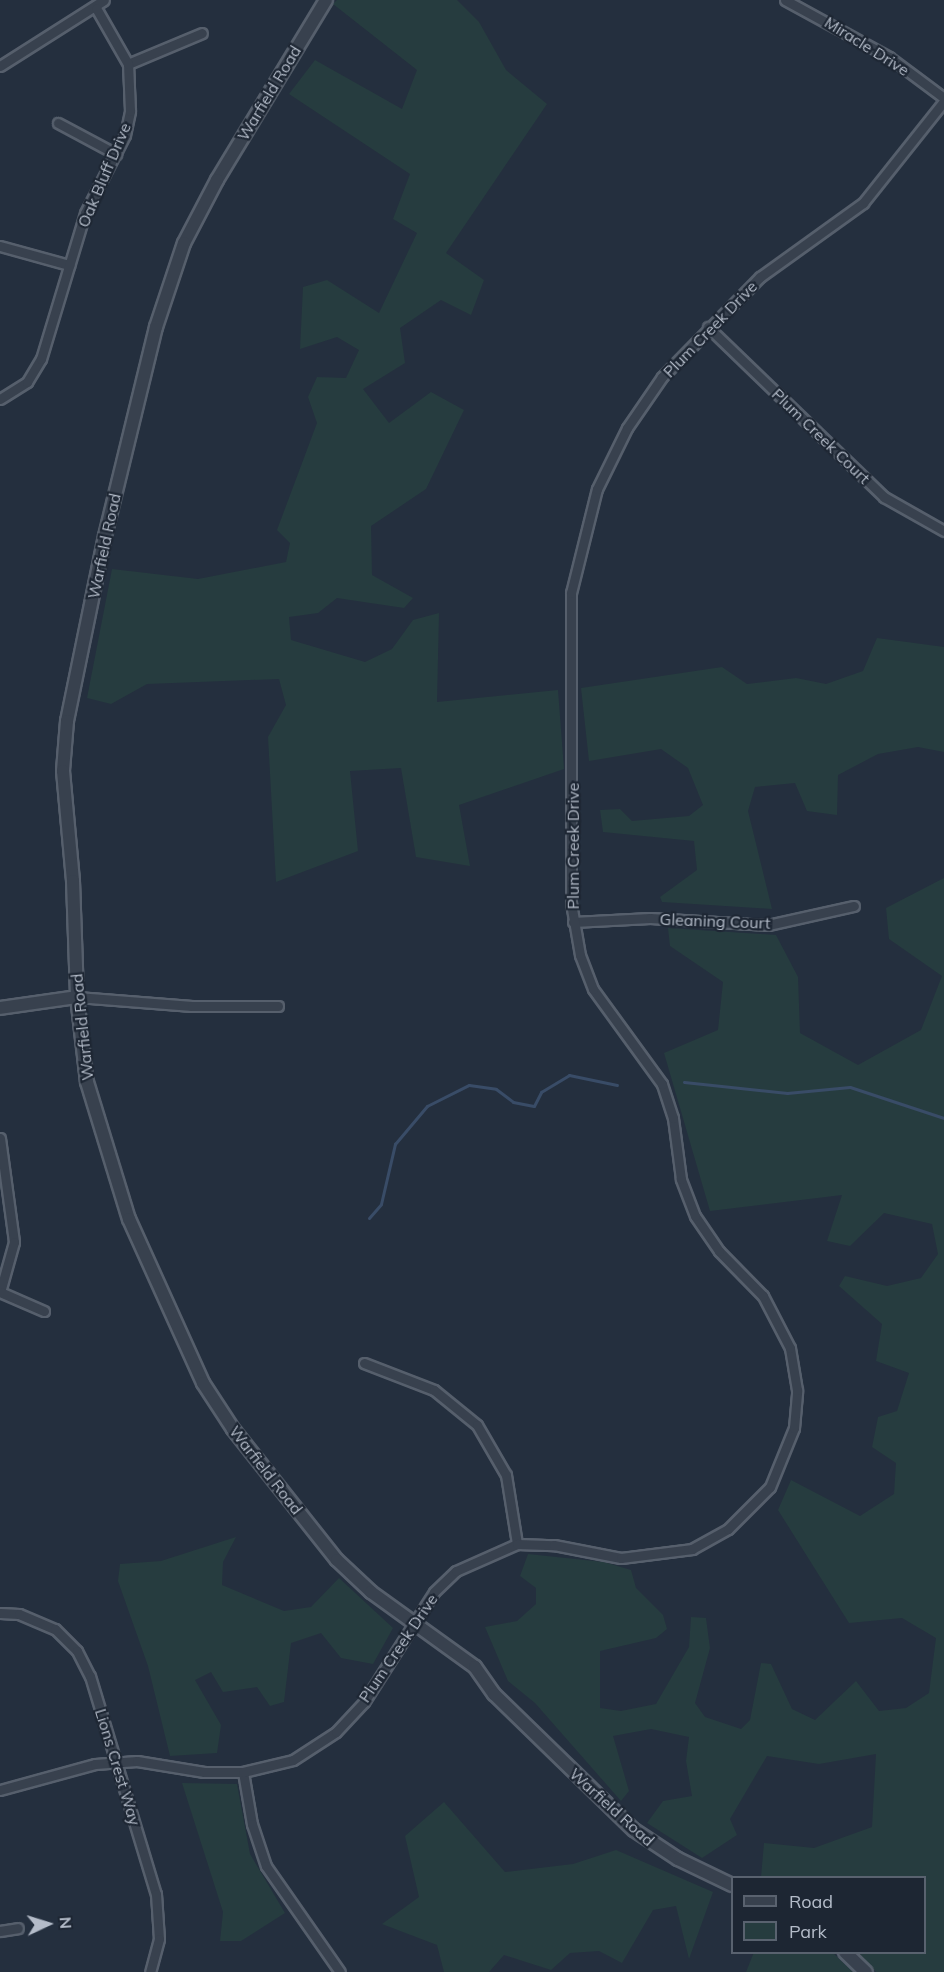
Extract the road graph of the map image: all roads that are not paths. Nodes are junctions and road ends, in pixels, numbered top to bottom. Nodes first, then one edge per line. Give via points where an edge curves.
1 (104, 0) edge
2 (326, 0) edge
3 (785, 0) edge
4 (96, 8) junction
5 (202, 33) dead end
6 (128, 64) junction
7 (0, 66) edge
8 (944, 100) edge
9 (58, 123) dead end
10 (116, 154) junction
11 (0, 246) edge
12 (69, 265) junction
13 (708, 327) junction
14 (0, 399) edge
15 (944, 531) edge
16 (854, 906) dead end
17 (573, 922) junction
18 (76, 997) junction
19 (278, 1006) dead end
20 (0, 1008) edge
21 (0, 1144) edge
22 (0, 1292) edge
23 (44, 1311) dead end
24 (364, 1363) dead end
25 (517, 1544) junction
26 (0, 1613) edge
27 (415, 1622) junction
28 (117, 1762) junction
29 (243, 1772) junction
30 (0, 1790) edge
31 (731, 1885) edge
32 (18, 1928) dead end
33 (0, 1931) edge
34 (846, 1954) edge
35 (150, 1972) edge
36 (340, 1972) edge
37 (866, 1972) edge

1 - 4 street
2 - 18 street, Warfield Road via 217,180 184,243 136,406 105,536 64,747
3 - 8 street, Miracle Drive via 889,57
4 - 6 street, Oak Bluff Drive
4 - 7 street
5 - 6 street
6 - 10 street, Oak Bluff Drive via 130,111
8 - 13 street, Plum Creek Drive via 863,203 760,277
9 - 10 street
10 - 12 street, Oak Bluff Drive via 85,213
11 - 12 street
12 - 14 street, Oak Bluff Drive via 41,358 27,382
13 - 15 street, Plum Creek Court via 884,497
13 - 17 street, Plum Creek Drive via 662,377 627,428 597,489 578,550 568,636
16 - 17 street, Gleaning Court via 768,925 650,918
17 - 25 street, Plum Creek Drive via 593,989 662,1084 673,1118 681,1179 695,1216 719,1251 764,1296 782,1328 797,1390 794,1428 780,1468 751,1510 728,1529 692,1549 660,1557 621,1558 554,1545
18 - 19 street via 192,1006
18 - 20 street
18 - 27 street, Warfield Road via 87,1082 129,1219 203,1383 233,1429 337,1560 371,1592
21 - 22 street via 14,1242
22 - 23 street
24 - 25 street via 434,1390 477,1425 506,1475
25 - 27 street, Plum Creek Drive via 456,1571 434,1592
26 - 28 street, Lions Crest Way via 41,1622 77,1651 90,1676
27 - 29 street, Plum Creek Drive via 364,1702 336,1732 293,1760
27 - 31 street, Warfield Road via 475,1667 494,1694 634,1830 678,1860
28 - 29 street, Plum Creek Drive
28 - 30 street, Plum Creek Drive
28 - 35 street, Lions Crest Way via 160,1916
29 - 36 street via 252,1824 266,1866
32 - 33 street
34 - 37 street

